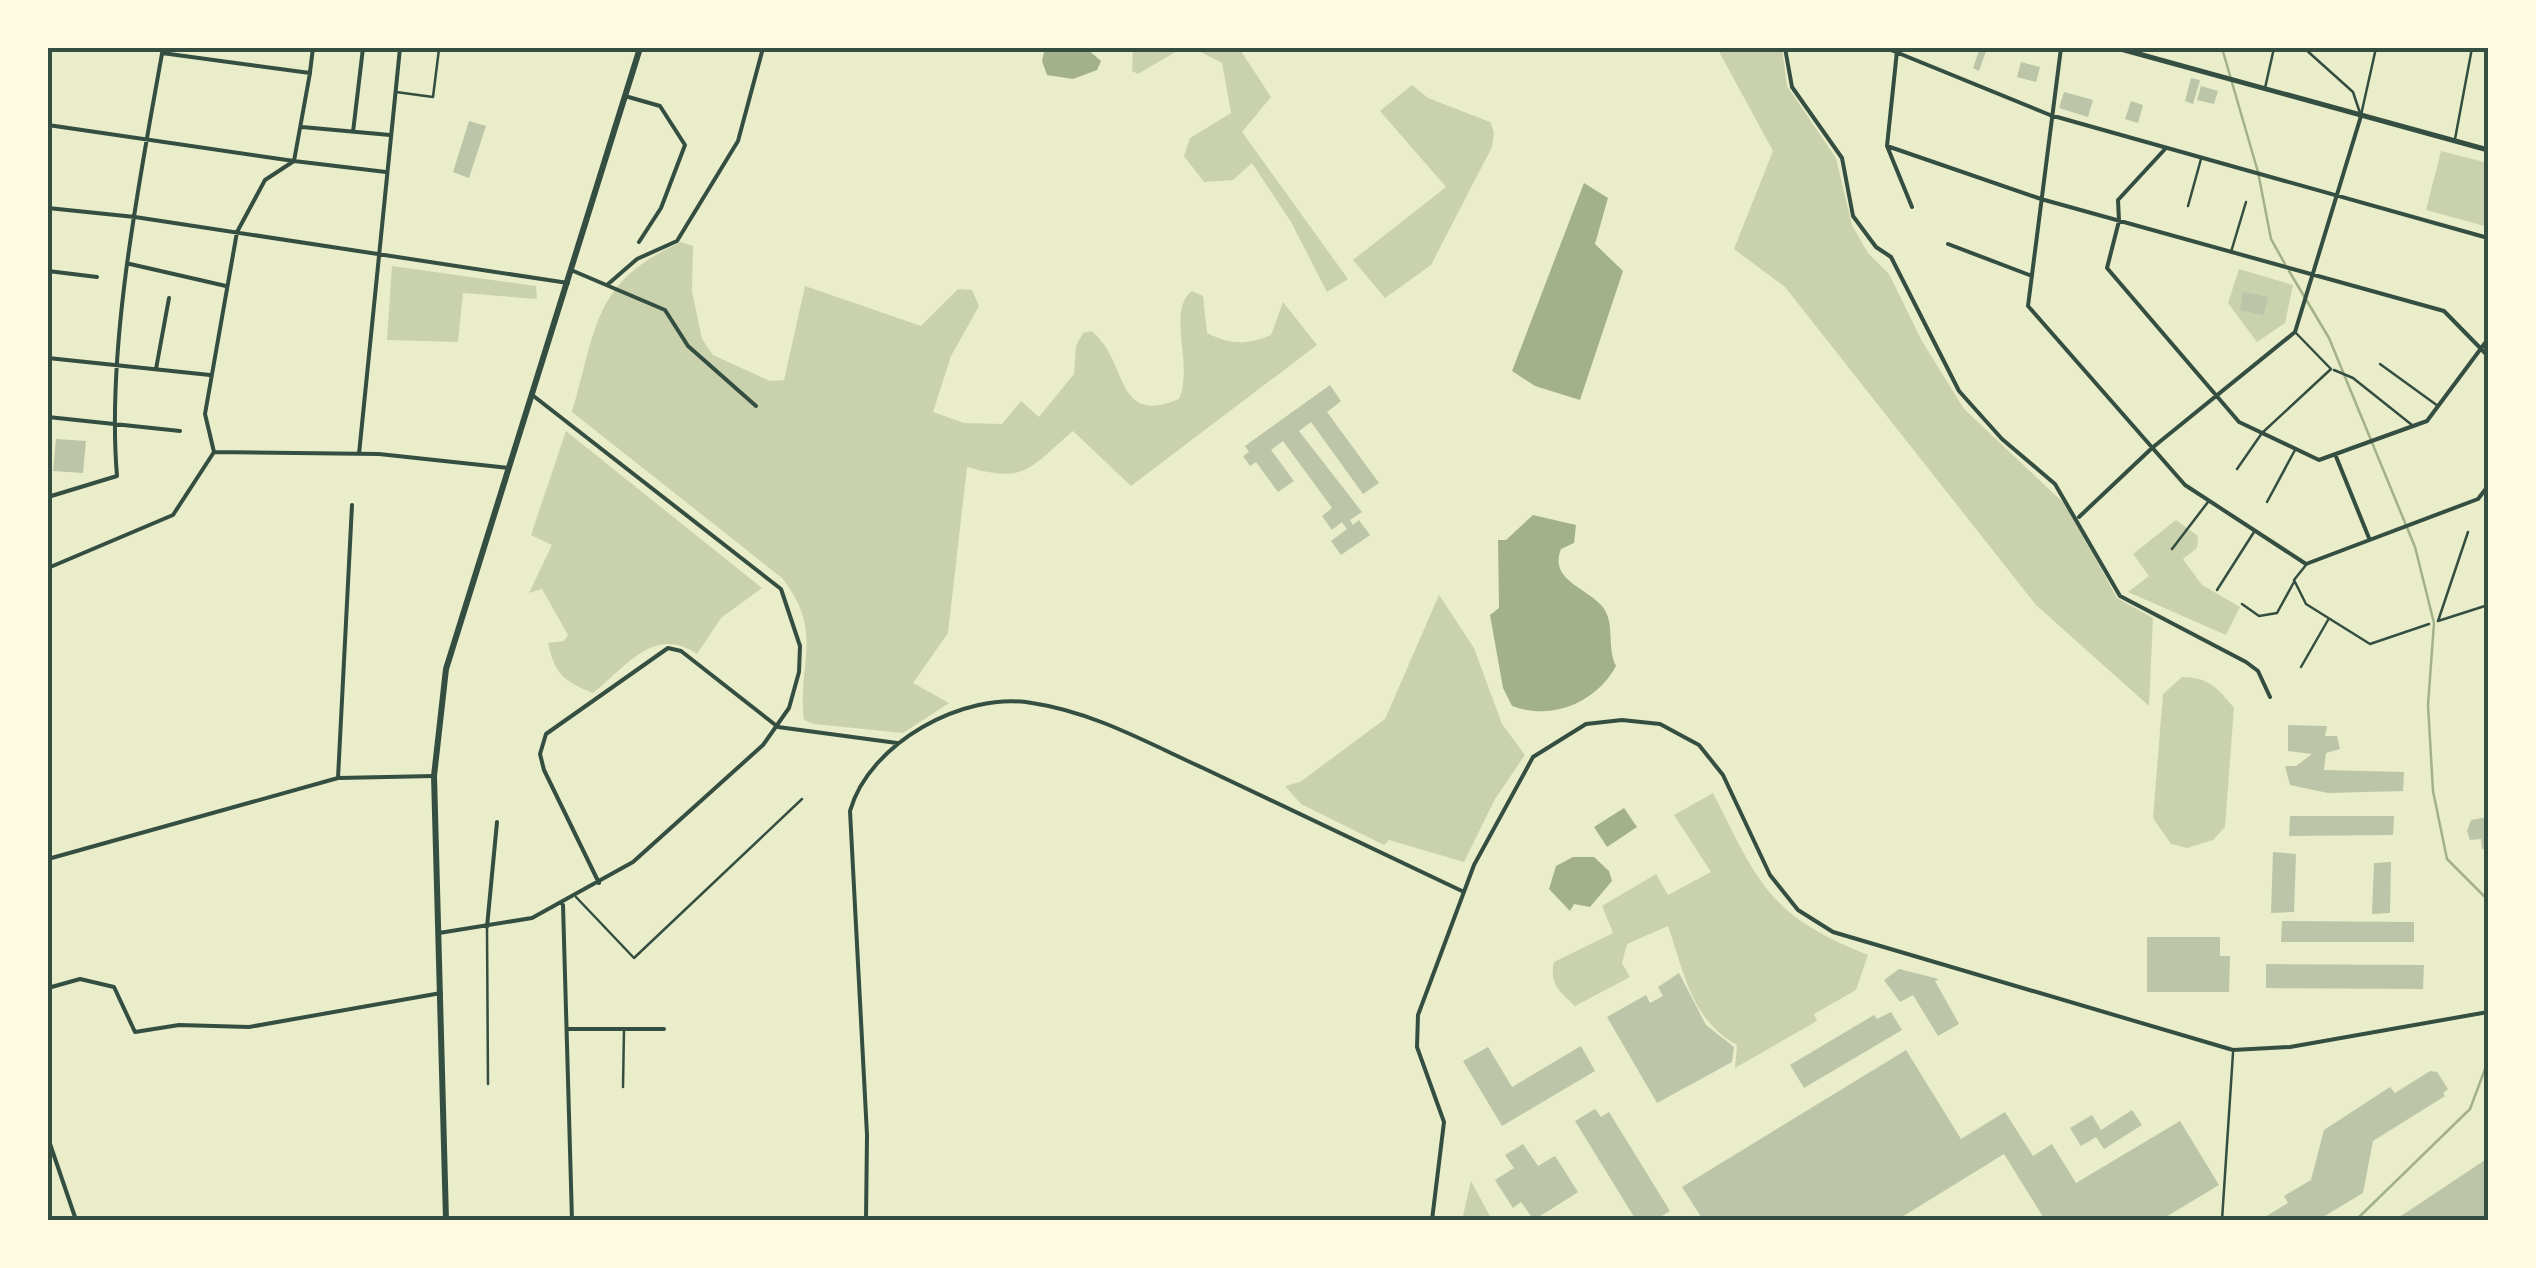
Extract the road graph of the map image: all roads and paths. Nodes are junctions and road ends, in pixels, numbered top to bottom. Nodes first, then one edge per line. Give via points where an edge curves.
1 (313, 48) edge
2 (363, 48) edge
3 (400, 48) edge
4 (640, 48) edge
5 (764, 48) edge
6 (1785, 48) edge
7 (1886, 48) edge
8 (2061, 48) edge
9 (2117, 48) edge
10 (2274, 48) edge
11 (2304, 48) edge
12 (2376, 48) edge
13 (2472, 48) edge
14 (439, 49) edge
15 (162, 50) edge
16 (1897, 52) junction
17 (310, 72) junction
18 (2264, 89) junction
19 (395, 92) junction
20 (625, 96) junction
21 (2050, 115) junction
22 (2361, 116) junction
23 (48, 124) edge
24 (302, 127) junction
25 (353, 132) junction
26 (390, 135) junction
27 (150, 138) junction
28 (2455, 141) junction
29 (1887, 146) junction
30 (2166, 148) junction
31 (2488, 150) edge
32 (2202, 158) junction
33 (294, 161) junction
34 (386, 172) junction
35 (2336, 196) junction
36 (2041, 199) junction
37 (2246, 202) dead end
38 (2188, 206) dead end
39 (1912, 207) dead end
40 (48, 209) edge
41 (135, 217) junction
42 (2119, 222) junction
43 (237, 232) junction
44 (2488, 238) edge
45 (639, 242) dead end
46 (1948, 244) dead end
47 (2230, 253) junction
48 (376, 254) junction
49 (130, 264) junction
50 (572, 270) junction
51 (48, 271) edge
52 (97, 276) dead end
53 (2032, 276) junction
54 (2312, 276) junction
55 (568, 283) junction
56 (607, 284) junction
57 (226, 286) junction
58 (169, 298) dead end
59 (2295, 332) junction
60 (2488, 339) edge
61 (2482, 350) junction
62 (2488, 356) edge
63 (48, 358) edge
64 (2380, 364) dead end
65 (119, 366) junction
66 (2331, 369) junction
67 (156, 370) junction
68 (210, 375) junction
69 (531, 394) junction
70 (2216, 395) junction
71 (756, 406) dead end
72 (2439, 406) junction
73 (48, 417) edge
74 (113, 424) junction
75 (2414, 426) junction
76 (180, 431) dead end
77 (2262, 433) junction
78 (2152, 448) junction
79 (2296, 449) junction
80 (214, 452) junction
81 (359, 454) junction
82 (2335, 454) junction
83 (509, 468) junction
84 (2238, 469) dead end
85 (2488, 486) edge
86 (48, 497) edge
87 (2208, 500) junction
88 (2267, 502) dead end
89 (352, 506) dead end
90 (2078, 517) junction
91 (2254, 530) junction
92 (2468, 532) dead end
93 (2370, 540) junction
94 (2172, 549) dead end
95 (2306, 564) junction
96 (48, 568) edge
97 (2294, 580) junction
98 (2217, 590) dead end
99 (2242, 604) dead end
100 (2488, 605) edge
101 (2329, 618) junction
102 (2429, 624) dead end
103 (2301, 667) dead end
104 (2270, 697) dead end
105 (778, 727) junction
106 (899, 743) junction
107 (434, 776) junction
108 (338, 778) junction
109 (802, 799) dead end
110 (497, 822) dead end
111 (48, 859) edge
112 (599, 883) junction
113 (1464, 892) junction
114 (576, 897) junction
115 (563, 904) junction
116 (487, 927) junction
117 (440, 933) junction
118 (48, 988) edge
119 (441, 993) junction
120 (2488, 1012) edge
121 (567, 1029) junction
122 (624, 1029) junction
123 (664, 1030) dead end
124 (2232, 1050) junction
125 (488, 1084) dead end
126 (623, 1087) dead end
127 (48, 1138) edge
128 (51, 1162) edge
129 (76, 1220) edge
130 (446, 1220) edge
131 (572, 1220) edge
132 (866, 1220) edge
133 (1432, 1220) edge
134 (2222, 1220) edge

1 - 17 street
2 - 25 street
3 - 19 street
4 - 20 main road
5 - 56 street via 738,141 677,240 637,259
6 - 90 street via 1792,87 1842,158 1853,216 1890,257 1959,391 2055,484
7 - 16 street
8 - 21 street
9 - 18 street
10 - 18 lane
11 - 22 lane via 2353,92
12 - 22 lane
13 - 28 lane
14 - 19 lane via 433,97
15 - 17 street
15 - 27 street
16 - 21 street
16 - 29 street
17 - 24 street
18 - 22 street
19 - 26 street
20 - 45 street via 660,106 685,144 661,208
20 - 50 main road
21 - 30 street
21 - 36 street
22 - 28 street
22 - 35 street
23 - 27 street
24 - 25 street
24 - 33 street
25 - 26 street
26 - 34 street
27 - 33 street
27 - 41 street
28 - 31 street
29 - 36 street
29 - 39 street
30 - 32 street
30 - 42 street via 2118,200
32 - 35 street
32 - 38 lane
33 - 34 street
33 - 43 street via 264,180
34 - 48 street
35 - 44 street
35 - 54 street
36 - 42 street
36 - 53 street
37 - 47 lane
40 - 41 street
41 - 43 street
41 - 49 street
42 - 47 street
42 - 70 street via 2107,268
43 - 48 street
43 - 57 street
46 - 53 street
47 - 54 street
48 - 55 street
48 - 81 street
49 - 57 street
49 - 65 street
50 - 55 main road
50 - 56 street
51 - 52 street
53 - 78 street via 2028,306
54 - 59 street
54 - 61 street via 2444,310
55 - 69 main road
56 - 71 street via 665,310 688,346
57 - 68 street
58 - 67 street
59 - 66 lane
59 - 70 street
60 - 61 street
61 - 62 street
61 - 72 street
63 - 65 street
64 - 72 lane
65 - 67 street
65 - 74 street
66 - 75 lane
66 - 77 lane
67 - 68 street
68 - 80 street via 204,414
69 - 83 main road
69 - 105 street via 781,588 800,646 789,708
70 - 77 street via 2239,422
70 - 78 street
72 - 75 street
73 - 74 street
74 - 76 street
74 - 86 street via 118,476
75 - 82 street
77 - 79 street
77 - 84 lane
78 - 87 street
78 - 90 street
79 - 82 street via 2320,460
79 - 88 lane
80 - 81 street
80 - 96 street via 172,515
81 - 83 street
82 - 93 street
83 - 107 main road via 446,669
85 - 93 street via 2478,499
87 - 91 street
87 - 94 lane
89 - 108 street
90 - 104 street via 2120,596 2246,662
91 - 95 street
91 - 98 lane
92 - 100 lane via 2438,621
93 - 95 street
95 - 97 lane
97 - 99 lane via 2277,613 2259,616
97 - 101 lane via 2306,604
101 - 102 lane via 2370,644
101 - 103 lane
105 - 106 street
105 - 112 street via 633,862
105 - 112 street via 681,651 668,648 546,734 544,770
106 - 113 street via 955,712 985,705 1028,702 1064,710
106 - 132 street via 865,776 850,811
107 - 108 street
107 - 117 main road
108 - 111 street
109 - 114 lane via 634,958
110 - 116 street
112 - 114 street
113 - 124 street via 1533,757 1586,724 1660,724 1699,746 1723,775 1770,876 1798,910 1833,932
113 - 133 street via 1418,1014 1417,1047 1444,1122
114 - 115 street
115 - 116 street
115 - 121 street
116 - 117 street
116 - 125 lane
117 - 119 main road
118 - 119 street via 80,979 114,987 135,1032 179,1025 249,1027
119 - 130 main road
120 - 124 street
121 - 122 street
121 - 131 street
122 - 123 street
122 - 126 lane
124 - 134 lane
127 - 128 street
128 - 129 street

